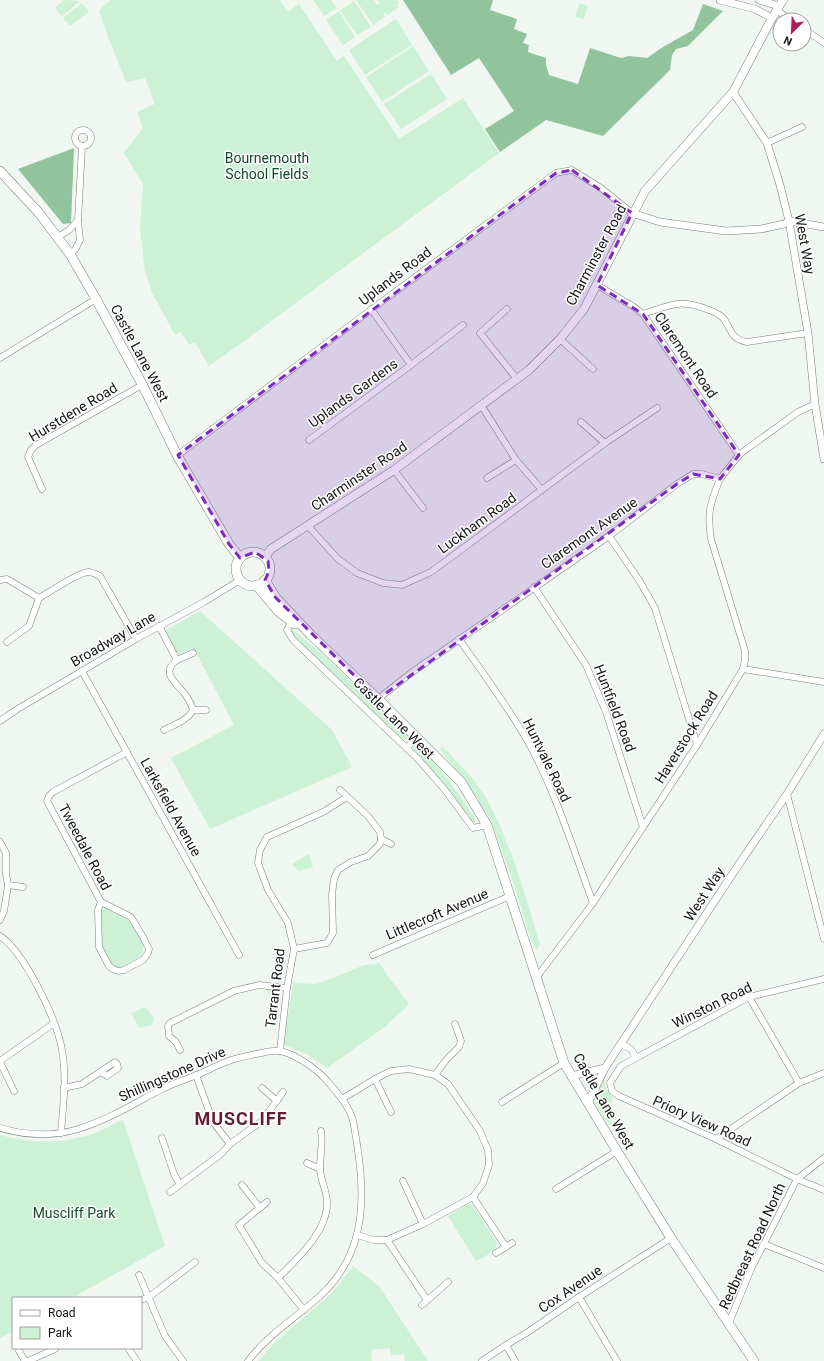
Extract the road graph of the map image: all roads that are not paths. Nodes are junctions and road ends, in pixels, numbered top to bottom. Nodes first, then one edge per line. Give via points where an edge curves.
1 (720, 0) edge
2 (759, 0) edge
3 (779, 5) edge
4 (772, 18) joint
5 (812, 35) edge
6 (824, 43) edge
7 (732, 92) junction
8 (802, 127) dead end
9 (767, 143) junction
10 (82, 146) dead end
11 (0, 171) edge
12 (632, 213) junction
13 (78, 220) junction
14 (789, 221) junction
15 (824, 227) edge
16 (58, 237) junction
17 (70, 254) junction
18 (597, 285) junction
19 (96, 299) junction
20 (372, 309) junction
21 (507, 309) dead end
22 (643, 314) junction
23 (463, 325) dead end
24 (808, 333) junction
25 (560, 339) junction
26 (0, 358) edge
27 (411, 365) junction
28 (593, 369) dead end
29 (517, 379) junction
30 (142, 385) junction
31 (815, 404) junction
32 (481, 405) junction
33 (657, 408) dead end
34 (581, 422) dead end
35 (309, 440) dead end
36 (605, 443) junction
37 (178, 455) junction
38 (739, 455) junction
39 (824, 459) edge
40 (516, 460) junction
41 (394, 470) junction
42 (487, 478) dead end
43 (720, 479) junction
44 (42, 489) dead end
45 (542, 490) junction
46 (423, 508) dead end
47 (308, 526) junction
48 (609, 536) junction
49 (265, 557) junction
50 (240, 558) junction
51 (0, 580) edge
52 (240, 580) junction
53 (265, 580) junction
54 (256, 585) junction
55 (534, 587) junction
56 (39, 598) junction
57 (291, 622) junction
58 (159, 626) junction
59 (311, 635) junction
60 (136, 639) junction
61 (460, 639) junction
62 (7, 642) dead end
63 (193, 653) dead end
64 (177, 660) junction
65 (743, 669) junction
66 (82, 671) junction
67 (824, 682) edge
68 (378, 699) junction
69 (193, 710) junction
70 (206, 710) dead end
71 (0, 721) edge
72 (164, 730) dead end
73 (824, 734) edge
74 (417, 738) junction
75 (697, 744) junction
76 (406, 748) junction
77 (127, 752) junction
78 (340, 790) dead end
79 (787, 794) junction
80 (347, 797) junction
81 (487, 825) junction
82 (643, 827) junction
83 (381, 839) junction
84 (0, 842) edge
85 (391, 844) dead end
86 (8, 885) junction
87 (23, 887) dead end
88 (510, 896) junction
89 (101, 902) junction
90 (593, 902) junction
91 (0, 920) edge
92 (0, 936) edge
93 (824, 939) edge
94 (294, 949) junction
95 (239, 955) dead end
96 (373, 955) dead end
97 (536, 978) junction
98 (824, 979) edge
99 (287, 988) junction
100 (749, 997) junction
101 (53, 1024) junction
102 (455, 1024) dead end
103 (622, 1045) junction
104 (180, 1050) dead end
105 (280, 1051) junction
106 (635, 1058) junction
107 (0, 1061) edge
108 (564, 1063) junction
109 (605, 1068) junction
110 (100, 1072) dead end
111 (824, 1073) edge
112 (196, 1075) junction
113 (435, 1075) junction
114 (571, 1076) junction
115 (375, 1079) junction
116 (799, 1083) junction
117 (64, 1088) junction
118 (262, 1088) dead end
119 (14, 1091) dead end
120 (283, 1092) dead end
121 (342, 1099) junction
122 (277, 1101) junction
123 (502, 1102) dead end
124 (588, 1103) junction
125 (391, 1112) dead end
126 (0, 1128) edge
127 (321, 1131) dead end
128 (61, 1134) junction
129 (162, 1138) dead end
130 (716, 1139) junction
131 (230, 1144) junction
132 (616, 1151) junction
133 (824, 1158) edge
134 (307, 1162) dead end
135 (320, 1169) junction
136 (797, 1179) junction
137 (403, 1181) dead end
138 (180, 1185) junction
139 (242, 1185) dead end
140 (556, 1189) dead end
141 (824, 1190) edge
142 (170, 1192) dead end
143 (473, 1197) junction
144 (267, 1202) dead end
145 (260, 1208) junction
146 (423, 1224) junction
147 (357, 1236) junction
148 (671, 1238) junction
149 (387, 1240) junction
150 (512, 1243) dead end
151 (764, 1244) junction
152 (506, 1247) junction
153 (496, 1253) dead end
154 (195, 1262) dead end
155 (824, 1268) edge
156 (139, 1275) dead end
157 (278, 1278) junction
158 (448, 1282) dead end
159 (149, 1297) junction
160 (579, 1297) junction
161 (142, 1300) edge
162 (428, 1300) junction
163 (422, 1305) dead end
164 (304, 1310) junction
165 (729, 1323) junction
166 (506, 1345) junction
167 (55, 1349) edge
168 (129, 1349) edge
169 (19, 1351) dead end
170 (43, 1354) junction
171 (27, 1361) edge
172 (46, 1361) edge
173 (137, 1361) edge
174 (183, 1361) edge
175 (248, 1361) edge
176 (482, 1361) edge
177 (515, 1361) edge
178 (617, 1361) edge
179 (750, 1361) edge
180 (754, 1361) edge

1 - 4 street via 755,9
2 - 3 street
4 - 7 main road, Charminster Road
5 - 6 street
7 - 9 street, West Way
7 - 12 main road, Charminster Road via 645,191
8 - 9 street
9 - 14 street, West Way
10 - 13 street
11 - 16 main road, Castle Lane West
12 - 14 street via 660,222 726,231 761,228
12 - 18 main road, Charminster Road
12 - 20 street, Uplands Road via 601,188 572,170 556,173
13 - 16 street
13 - 17 street via 80,240
14 - 15 street
14 - 24 street, West Way
16 - 17 main road, Castle Lane West
17 - 19 main road, Castle Lane West
18 - 22 street, Claremont Road
18 - 25 main road, Charminster Road via 584,308
19 - 26 street
19 - 30 main road, Castle Lane West
20 - 27 street, Uplands Gardens
20 - 37 street, Uplands Road
21 - 29 street via 480,333
22 - 24 street via 682,302 716,313 723,318 738,340 747,342
22 - 38 street, Claremont Road
23 - 27 street, Uplands Gardens
24 - 31 street, West Way
25 - 28 street
25 - 29 main road, Charminster Road
27 - 35 street, Uplands Gardens
29 - 32 main road, Charminster Road
30 - 37 main road, Castle Lane West
30 - 44 street, Hurstdene Road via 30,450 28,457
31 - 38 street via 798,412
31 - 39 street, West Way
32 - 40 street
32 - 41 main road, Charminster Road
33 - 36 street, Luckham Road
34 - 36 street
36 - 45 street, Luckham Road
37 - 50 main road, Castle Lane West via 228,544
38 - 43 street
40 - 42 street
40 - 45 street
41 - 46 street
41 - 47 main road, Charminster Road
43 - 48 street, Claremont Avenue via 692,474
43 - 65 street, Haverstock Road via 711,502 711,539 745,652
45 - 47 street, Luckham Road via 431,572 402,585 384,583 357,573 338,559
47 - 49 main road, Charminster Road via 271,549
48 - 55 street, Claremont Avenue
48 - 75 street via 655,608
49 - 50 main road via 249,552
49 - 53 main road via 269,571
50 - 52 main road via 236,567
51 - 56 street via 7,579
52 - 54 main road via 245,584
52 - 58 street, Broadway Lane
53 - 54 main road
53 - 59 main road, Castle Lane West via 276,598
54 - 57 main road, Castle Lane West via 270,603
55 - 61 street, Claremont Avenue
55 - 82 street, Huntfield Road via 586,665 606,712
56 - 60 street via 83,573 96,574 100,576
56 - 62 street via 29,626
57 - 59 main road, Castle Lane West
57 - 76 street, Castle Lane West via 287,630 293,640
58 - 60 street, Broadway Lane
58 - 64 street
59 - 68 main road, Castle Lane West
60 - 66 street, Broadway Lane
61 - 68 street, Claremont Avenue
61 - 90 street, Huntvale Road via 527,740 550,787
63 - 64 street
64 - 69 street via 171,664 170,675 188,698
65 - 67 street
65 - 75 street, Haverstock Road
66 - 71 street, Broadway Lane
66 - 77 street, Larksfield Avenue
68 - 74 main road, Castle Lane West
69 - 70 street
69 - 72 street via 191,714
73 - 79 street, West Way
74 - 76 street
74 - 81 main road, Castle Lane West via 460,782
75 - 82 street, Haverstock Road
76 - 81 street, Castle Lane West via 445,790 473,828
77 - 89 street, Tweedale Road via 53,792 47,801
77 - 95 street, Larksfield Avenue
78 - 80 street
79 - 93 street
79 - 103 street, West Way
80 - 83 street via 368,816 380,832
80 - 94 street, Tarrant Road via 323,812 267,837 260,850 258,863 268,890 288,923
81 - 88 main road, Castle Lane West
82 - 90 street, Haverstock Road
83 - 85 street
83 - 94 street via 380,844 368,856 350,862 338,870 332,894 333,932 327,943
84 - 86 street via 6,853
86 - 87 street
86 - 91 street
88 - 96 street, Littlecroft Avenue
88 - 97 main road, Castle Lane West
89 - 89 street, Tweedale Road via 131,917 149,949 143,960 124,970 113,970 99,947 98,910
90 - 97 street, Haverstock Road
92 - 101 street via 7,940 26,966 44,999
94 - 99 street, Tarrant Road
97 - 108 main road, Castle Lane West
98 - 100 street, Winston Road
99 - 104 street via 259,985 234,991 170,1023 169,1036
99 - 105 street, Tarrant Road
100 - 106 street, Winston Road
100 - 116 street
101 - 107 street
101 - 117 street via 62,1051
102 - 113 street via 461,1041
103 - 106 street via 629,1047
103 - 109 street, West Way
105 - 112 street, Shillingstone Drive via 226,1062
105 - 121 street via 304,1061 322,1075
106 - 130 street, Priory View Road via 621,1066 613,1077 610,1083 612,1091
107 - 119 street
108 - 114 main road, Castle Lane West
108 - 123 street
109 - 114 street
109 - 124 street, West Way
110 - 117 street via 82,1084
111 - 116 street
112 - 128 street, Shillingstone Drive via 101,1120
112 - 131 street via 213,1122
113 - 115 street via 409,1069 391,1071
113 - 143 street via 448,1084 480,1131 488,1150 489,1165 483,1183
114 - 124 main road, Castle Lane West
115 - 121 street
115 - 125 street
116 - 130 street
117 - 128 street
118 - 122 street
120 - 122 street
121 - 147 street via 354,1121 362,1178 362,1213
122 - 131 street via 262,1121
124 - 132 main road, Castle Lane West
126 - 128 street, Shillingstone Drive via 33,1134
127 - 135 street
129 - 138 street
130 - 136 street, Priory View Road
131 - 138 street via 221,1154
132 - 140 street
132 - 148 main road, Castle Lane West
133 - 136 street
134 - 135 street
135 - 157 street via 328,1205 325,1217 304,1250
136 - 141 street, Priory View Road
136 - 151 street, Redbreast Road North
137 - 146 street
138 - 142 street
139 - 145 street
143 - 146 street
143 - 152 street
144 - 145 street
145 - 157 street via 239,1225 262,1263
146 - 149 street
147 - 149 street
147 - 164 street via 343,1269
148 - 160 street, Cox Avenue
148 - 165 main road, Castle Lane West
149 - 162 street
150 - 152 street
151 - 155 street
151 - 165 street, Redbreast Road North
152 - 153 street
154 - 159 street
156 - 159 street
157 - 164 street
158 - 162 street
159 - 161 street
159 - 174 street via 165,1336
160 - 166 street, Cox Avenue
160 - 178 street
162 - 163 street
164 - 175 street via 274,1333
165 - 179 main road, Castle Lane West
165 - 180 main road, Castle Lane West
166 - 176 street, Cox Avenue
166 - 177 street
167 - 170 street
168 - 173 street
169 - 171 street
170 - 171 street
170 - 172 street

